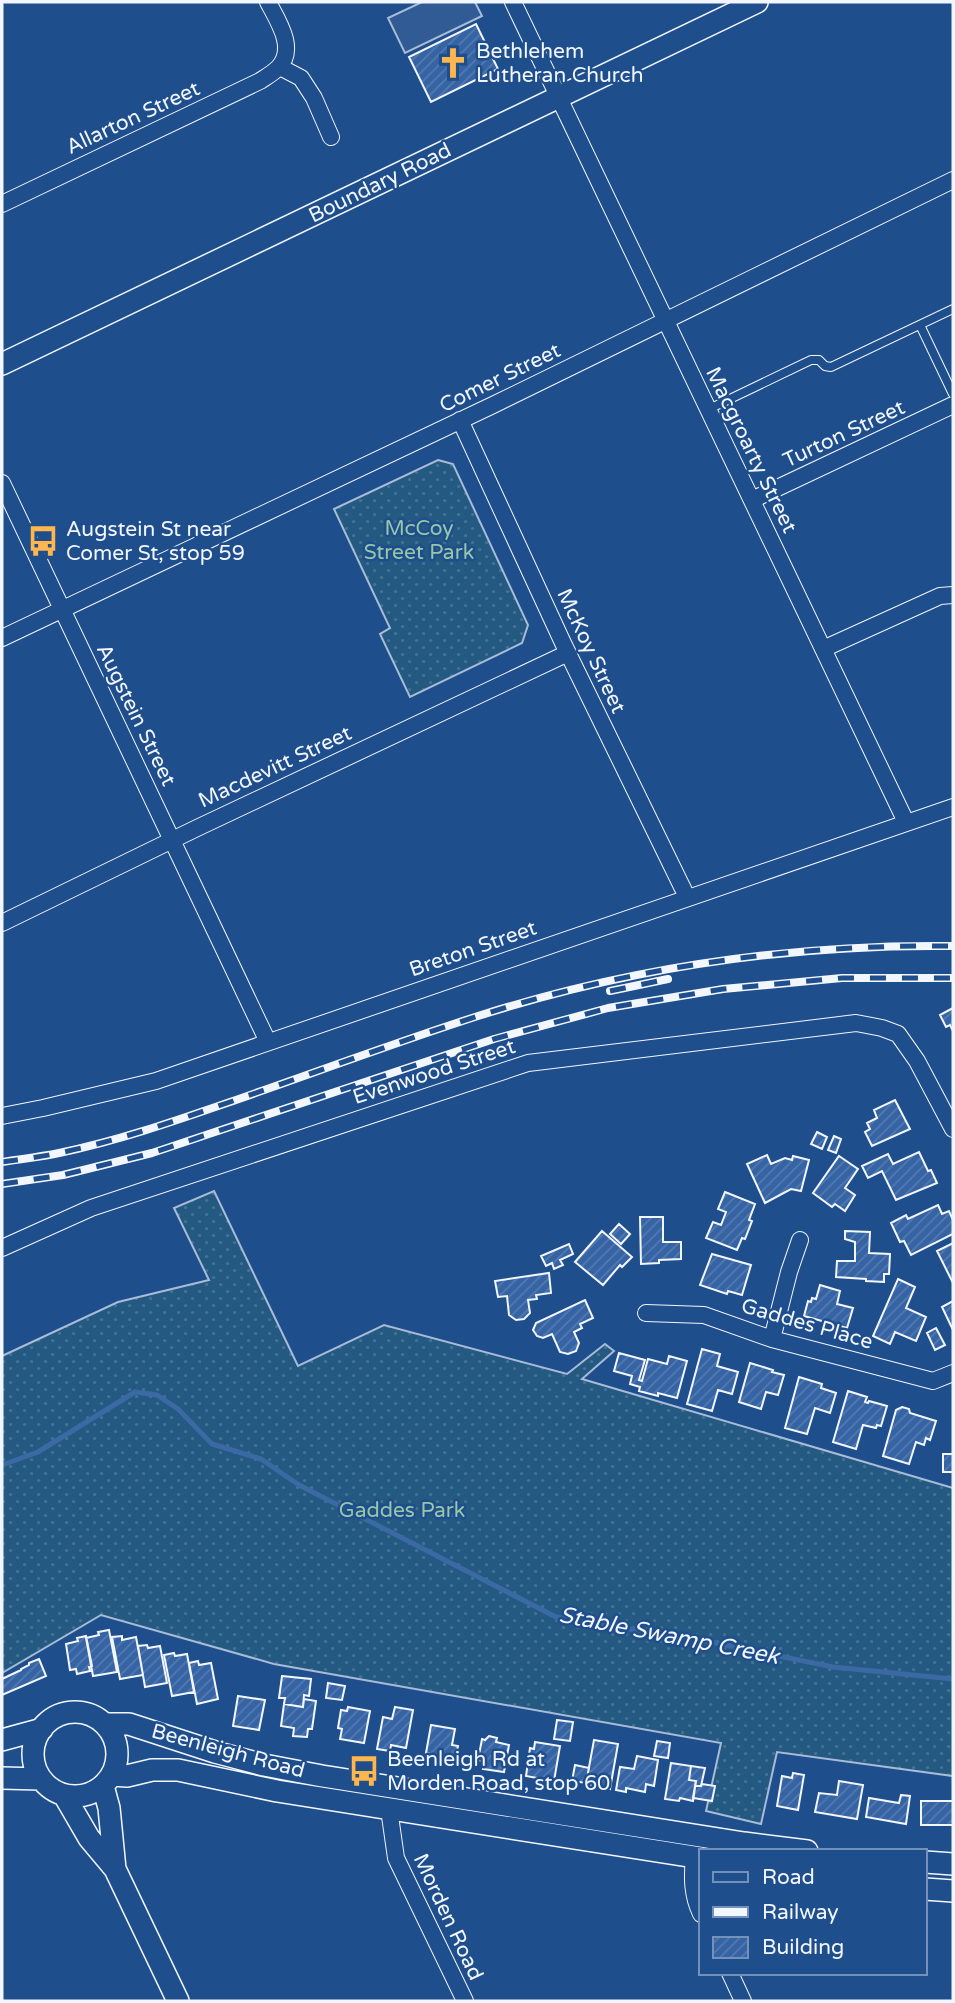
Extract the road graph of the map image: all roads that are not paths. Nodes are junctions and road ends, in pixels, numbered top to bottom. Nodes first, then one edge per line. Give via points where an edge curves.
1 (268, 2) edge
2 (513, 2) edge
3 (757, 2) edge
4 (280, 67) junction
5 (558, 97) junction
6 (331, 136) dead end
7 (953, 180) edge
8 (2, 204) edge
9 (953, 309) edge
10 (666, 321) junction
11 (920, 325) junction
12 (2, 364) edge
13 (953, 394) edge
14 (953, 405) edge
15 (709, 409) junction
16 (460, 421) junction
17 (2, 483) edge
18 (752, 500) junction
19 (953, 595) edge
20 (62, 609) junction
21 (2, 638) edge
22 (823, 649) junction
23 (568, 653) junction
24 (953, 807) edge
25 (906, 822) junction
26 (173, 839) junction
27 (687, 897) junction
28 (2, 923) edge
29 (268, 1042) junction
30 (2, 1116) edge
31 (953, 1129) edge
32 (800, 1240) dead end
33 (2, 1248) edge
34 (646, 1313) dead end
35 (772, 1339) junction
36 (953, 1373) edge
37 (105, 1724) junction
38 (42, 1729) junction
39 (2, 1740) edge
40 (2, 1778) edge
41 (41, 1779) junction
42 (108, 1780) junction
43 (64, 1795) junction
44 (390, 1809) junction
45 (791, 1849) edge
46 (698, 1858) edge
47 (927, 1862) edge
48 (953, 1864) edge
49 (115, 1869) junction
50 (927, 1889) edge
51 (953, 1891) edge
52 (699, 1910) edge
53 (731, 1975) edge
54 (178, 2001) edge
55 (465, 2001) edge
56 (743, 2001) edge

1 - 4 street via 284,34 287,53
2 - 5 street, Macgroarty Street
3 - 5 main road, Boundary Road
4 - 6 street via 301,78
4 - 8 street, Allarton Street via 261,81
5 - 10 street, Macgroarty Street
5 - 12 main road, Boundary Road
7 - 10 street, Comer Street
9 - 11 lane
10 - 15 street, Macgroarty Street
10 - 16 street, Comer Street
11 - 13 lane
11 - 15 lane via 831,367 811,360
14 - 18 street, Turton Street
15 - 18 street, Macgroarty Street
16 - 20 street, Comer Street
16 - 23 street, McKoy Street
17 - 20 street, Augstein Street
18 - 22 street, Macgroarty Street
19 - 22 street via 940,596
20 - 21 street, Comer Street
20 - 26 street, Augstein Street
22 - 25 street, Macgroarty Street
23 - 26 street, Macdevitt Street
23 - 27 street, McKoy Street
24 - 25 street, Breton Street
25 - 27 street, Breton Street
26 - 28 street, Macdevitt Street
26 - 29 street, Augstein Street
27 - 29 street, Breton Street
29 - 30 street, Breton Street via 156,1081
31 - 33 street, Evenwood Street via 898,1034 856,1023 528,1063 91,1208
32 - 35 street
34 - 35 street, Gaddes Place via 704,1315
35 - 36 street, Gaddes Place via 933,1381
37 - 38 main road via 79,1712 65,1713
37 - 42 main road via 118,1748
37 - 45 main road, Beenleigh Road via 129,1724 239,1759 312,1774
38 - 39 main road
38 - 41 main road via 33,1754
40 - 41 main road
41 - 43 main road
42 - 43 main road via 91,1793
42 - 44 main road, Beenleigh Road via 152,1770 178,1770
42 - 49 main road
43 - 49 main road via 89,1838
44 - 46 main road, Beenleigh Road
44 - 55 street, Morden Road via 396,1858
46 - 52 street via 692,1873
47 - 48 main road
49 - 54 main road
50 - 51 main road
53 - 56 street

